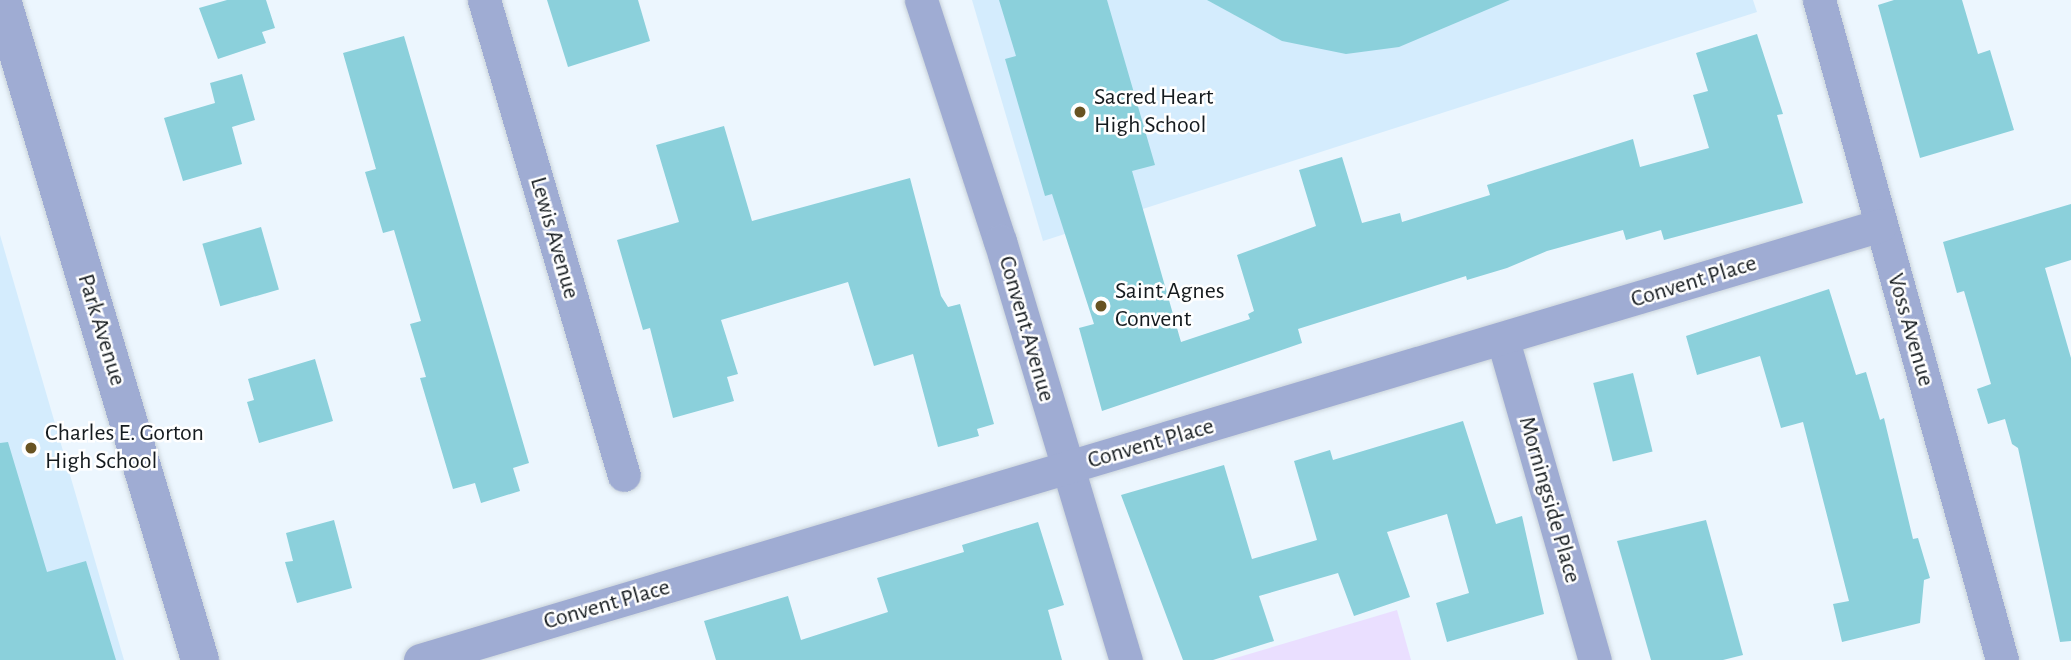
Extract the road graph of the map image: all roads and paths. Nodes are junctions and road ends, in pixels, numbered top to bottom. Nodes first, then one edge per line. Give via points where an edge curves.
1 (2, 0) edge
2 (484, 0) edge
3 (921, 0) edge
4 (1819, 0) edge
5 (1881, 225) junction
6 (1503, 340) junction
7 (1067, 469) junction
8 (624, 475) dead end
9 (200, 660) edge
10 (419, 660) edge
11 (1126, 660) edge
12 (1595, 660) edge
13 (2002, 660) edge

1 - 9 street, Park Avenue
2 - 8 street, Lewis Avenue
3 - 7 street, Convent Avenue via 1000,241
4 - 5 street, Voss Avenue
5 - 6 street, Convent Place
5 - 13 street, Voss Avenue
6 - 7 street, Convent Place
6 - 12 street, Morningside Place
7 - 10 street, Convent Place
7 - 11 street, Convent Avenue

